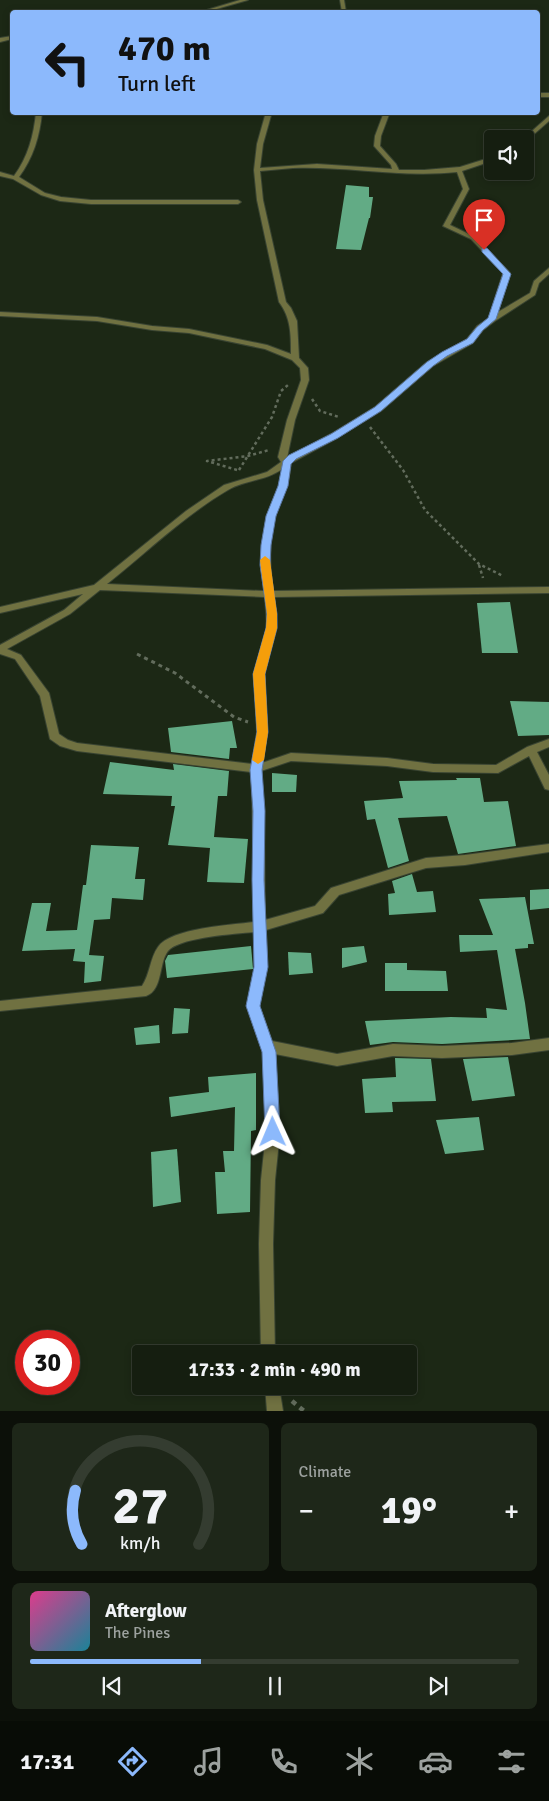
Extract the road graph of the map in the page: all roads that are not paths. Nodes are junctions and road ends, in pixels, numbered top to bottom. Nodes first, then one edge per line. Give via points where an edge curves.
1 (246, 0) edge
2 (209, 10) edge
3 (39, 115) edge
4 (268, 115) edge
5 (386, 115) edge
6 (549, 118) edge
7 (534, 132) edge
8 (484, 163) edge
9 (257, 170) junction
10 (459, 170) junction
11 (396, 171) junction
12 (0, 174) edge
13 (15, 178) junction
14 (238, 202) dead end
15 (549, 270) edge
16 (0, 314) edge
17 (492, 319) junction
18 (295, 358) junction
19 (287, 463) junction
20 (100, 587) junction
21 (549, 590) edge
22 (270, 594) junction
23 (0, 610) edge
24 (0, 650) edge
25 (549, 743) edge
26 (531, 750) junction
27 (256, 770) junction
28 (549, 786) edge
29 (549, 848) edge
30 (261, 926) junction
31 (0, 1006) edge
32 (549, 1044) edge
33 (266, 1046) junction
34 (268, 1345) edge
35 (273, 1395) edge
36 (275, 1411) edge

1 - 2 street
3 - 13 street via 28,159
4 - 9 street
5 - 11 street via 377,146
6 - 7 street
8 - 10 street
9 - 11 street via 294,166
9 - 18 street via 260,200 283,302 289,308 294,323
10 - 11 street
10 - 17 street via 466,189 446,226 473,238 507,274
12 - 13 street
13 - 14 street via 43,194 68,200
15 - 17 street via 536,282 532,294
16 - 18 street via 97,319 189,331 267,347
17 - 19 street via 470,341 430,364 393,398
18 - 19 street via 304,368 306,380 284,446 282,457
19 - 20 street via 270,474 228,487 189,513
19 - 22 street via 266,545 265,565
20 - 22 street
20 - 23 street
20 - 24 street via 67,612
21 - 22 street
22 - 27 street via 272,628 259,674 262,726
24 - 27 street via 18,656 35,680 45,696 54,736 64,743
25 - 26 street
26 - 27 street via 498,769 433,768 292,757
26 - 28 street
27 - 30 street
29 - 30 street via 426,863 335,891 319,910
30 - 31 street via 194,934 166,944 146,991
30 - 33 street via 261,967 253,1006
32 - 33 street via 442,1052 393,1050 337,1060
33 - 34 street via 269,1052 273,1132 266,1244
35 - 36 street

